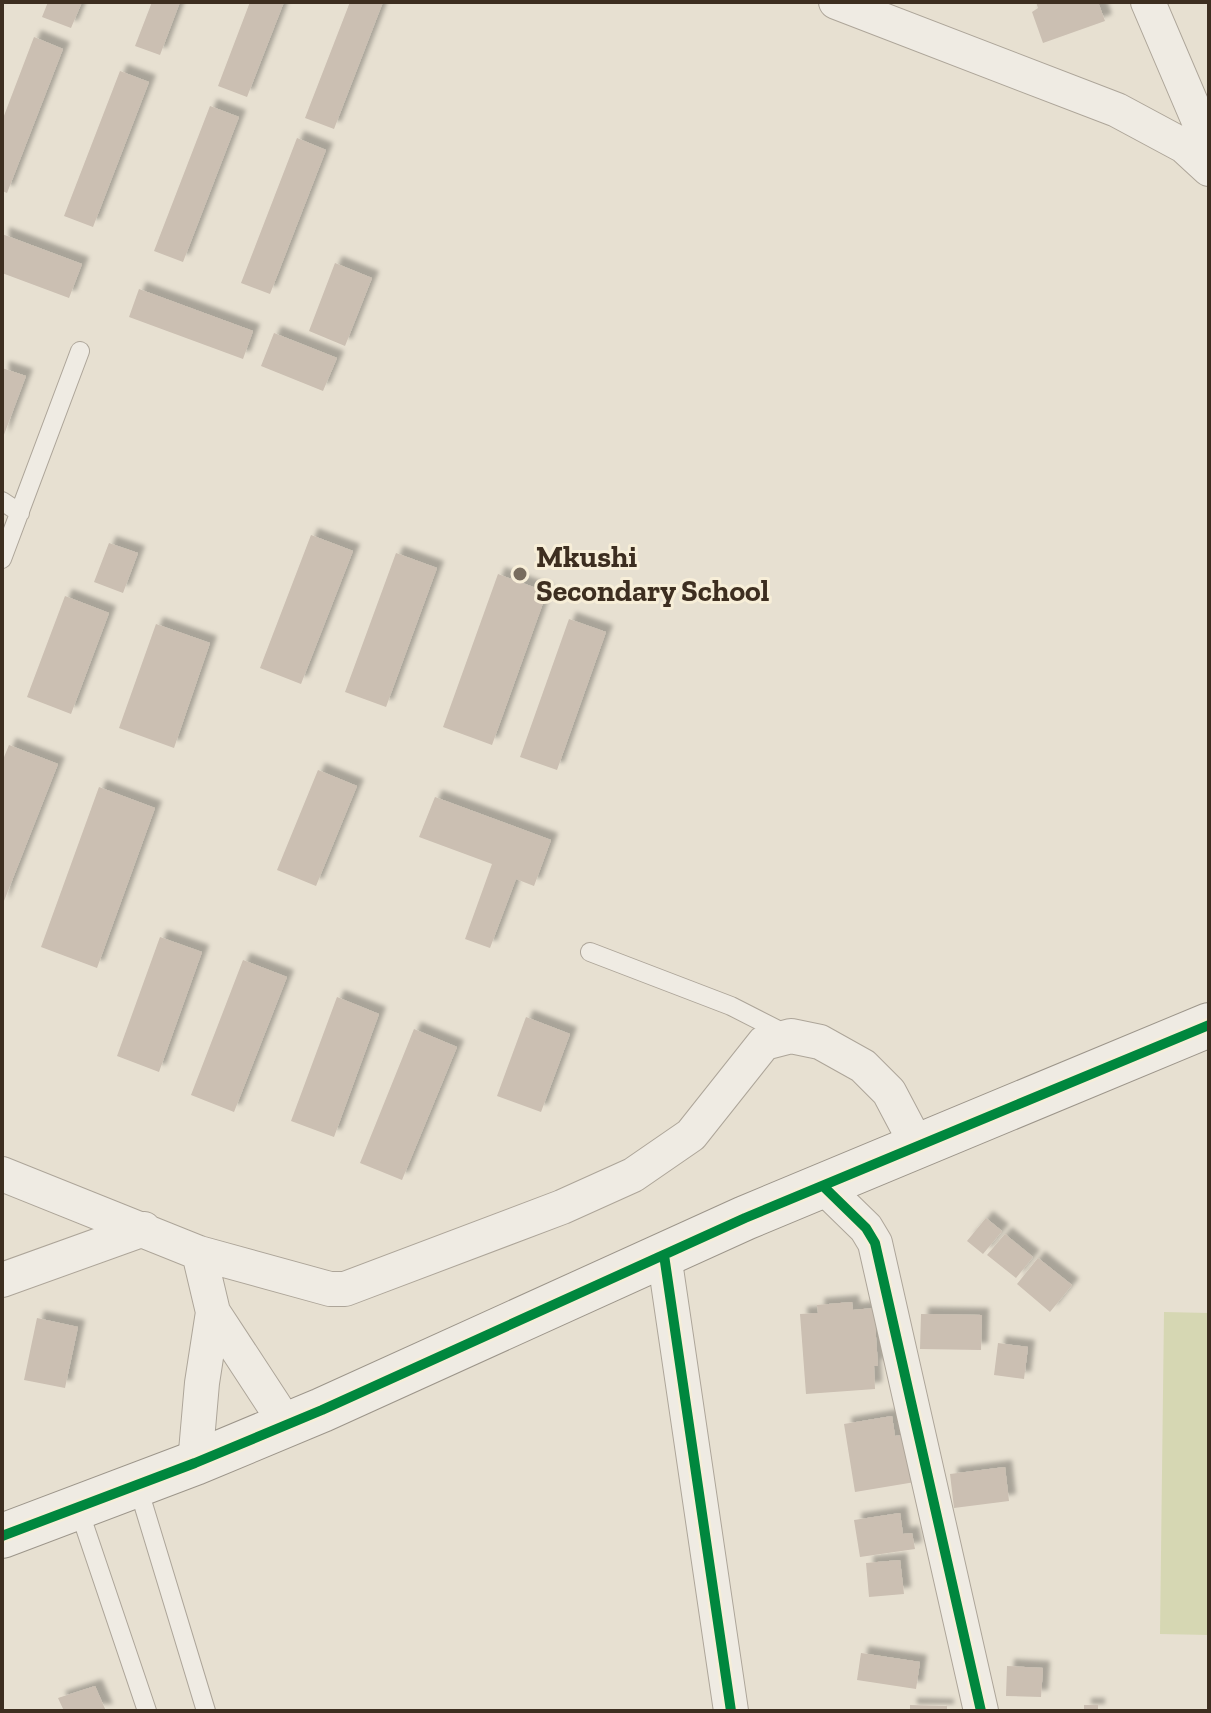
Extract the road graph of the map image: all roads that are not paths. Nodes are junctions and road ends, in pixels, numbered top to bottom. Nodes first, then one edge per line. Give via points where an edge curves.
1 (836, 2) edge
2 (1148, 2) edge
3 (1209, 145) edge
4 (1209, 169) edge
5 (80, 351) dead end
6 (2, 501) edge
7 (20, 513) junction
8 (2, 559) edge
9 (590, 952) dead end
10 (1209, 1025) edge
11 (791, 1036) junction
12 (917, 1145) junction
13 (2, 1174) edge
14 (824, 1187) junction
15 (144, 1229) junction
16 (199, 1253) junction
17 (664, 1255) junction
18 (2, 1280) edge
19 (213, 1312) junction
20 (287, 1425) junction
21 (195, 1463) junction
22 (137, 1484) junction
23 (78, 1507) junction
24 (2, 1536) edge
25 (147, 1711) edge
26 (206, 1711) edge
27 (731, 1711) edge
28 (981, 1711) edge

1 - 4 street via 1117,110 1184,146
2 - 3 street
5 - 7 lane
6 - 7 lane
7 - 8 lane
9 - 11 lane via 731,1006
10 - 12 street
11 - 12 street via 820,1042 863,1066 889,1092
11 - 16 street via 764,1043 691,1135 633,1175 345,1289
12 - 14 street
13 - 15 street
14 - 17 street
14 - 28 street via 875,1243
15 - 16 street
15 - 18 street
16 - 19 street
17 - 20 street
17 - 27 street
19 - 20 street
19 - 21 street
20 - 21 street
21 - 22 street
22 - 23 street
22 - 26 lane
23 - 24 street
23 - 25 lane

